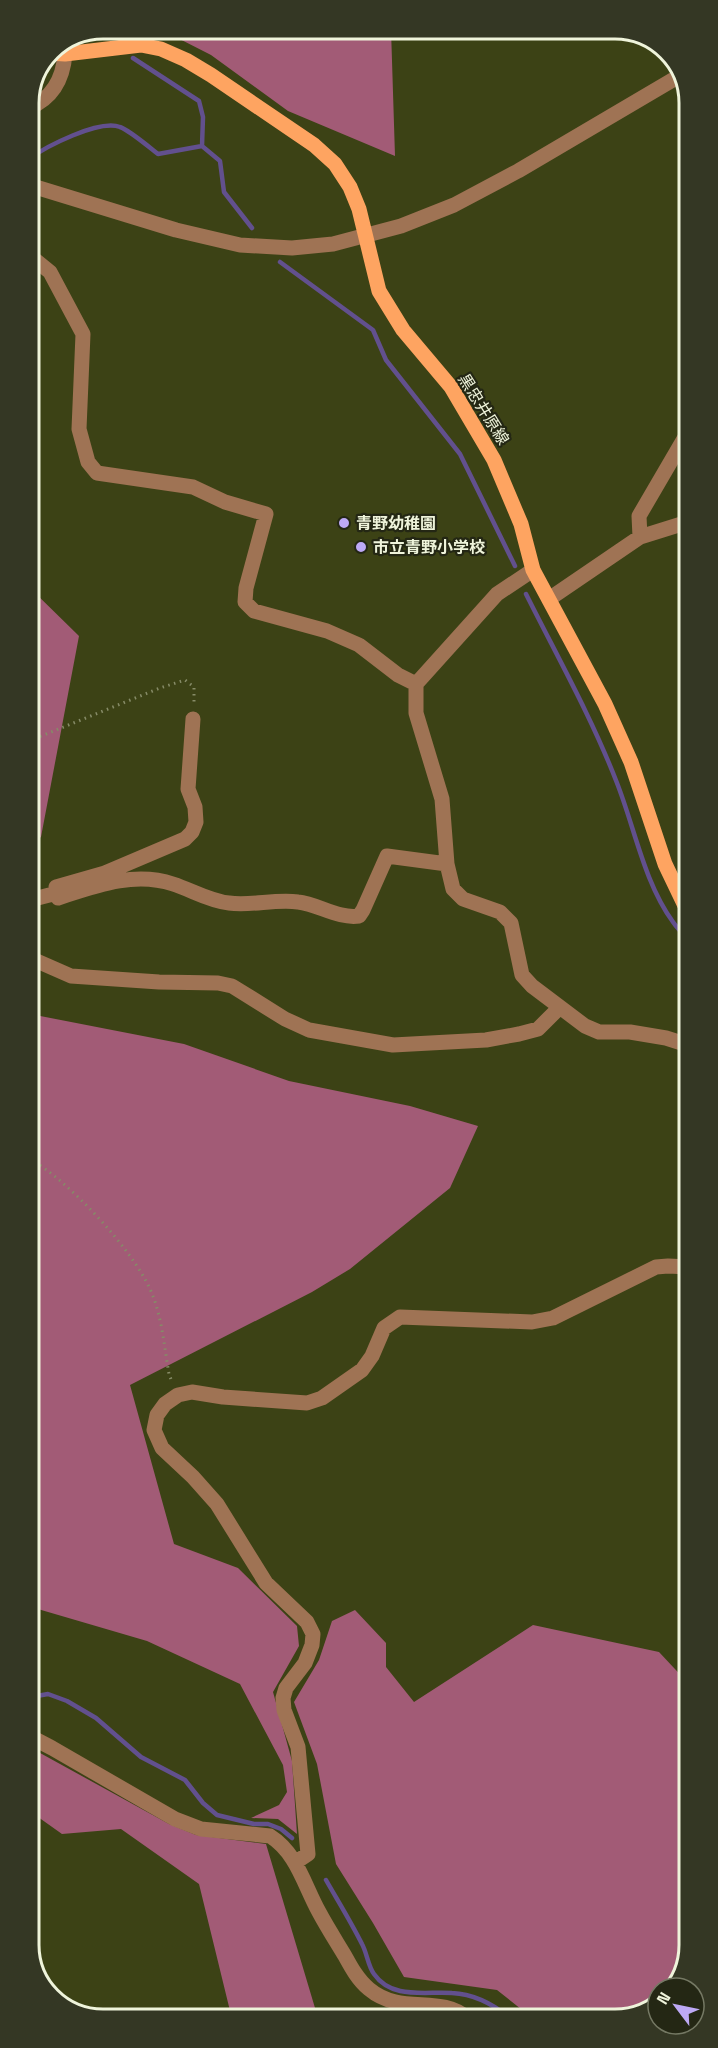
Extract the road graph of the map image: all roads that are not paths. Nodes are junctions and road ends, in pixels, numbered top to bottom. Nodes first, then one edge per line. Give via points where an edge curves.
1 (63, 53) edge
2 (58, 58) edge
3 (674, 79) edge
4 (39, 103) edge
5 (39, 188) edge
6 (364, 235) junction
7 (39, 263) edge
8 (679, 446) edge
9 (679, 525) edge
10 (640, 537) junction
11 (533, 570) junction
12 (549, 599) junction
13 (416, 684) junction
14 (193, 719) road end
15 (447, 864) junction
16 (57, 892) junction
17 (679, 893) edge
18 (39, 897) edge
19 (39, 962) edge
20 (560, 1007) junction
21 (679, 1042) edge
22 (679, 1267) edge
23 (39, 1741) edge
24 (296, 1862) junction
25 (455, 2009) edge

1 - 6 main road, 黒忠井原線 via 141,45 161,49 211,75 314,145 335,164 350,186
2 - 4 street via 64,72 58,85
3 - 6 street via 454,205 401,226
5 - 6 street via 176,230 240,245 292,248 333,244
6 - 11 main road, 黒忠井原線 via 379,291 403,330 452,387 494,460 521,524
7 - 13 street via 50,272 83,334 79,429 88,462 98,473 193,487 266,514 245,602 254,611 327,631 358,645
8 - 10 street via 639,516
9 - 10 street
10 - 12 street
11 - 12 main road, 黒忠井原線
11 - 13 street via 497,594
12 - 17 main road, 黒忠井原線 via 627,753
13 - 15 street via 416,712 442,799
14 - 16 street via 188,789 195,807 192,831 185,839 105,873 56,887
15 - 16 street via 387,856 363,910 359,916 350,918 300,902 231,903 156,879 102,884 58,898
15 - 20 street via 453,889 463,899 500,912 511,923 522,975
16 - 18 street
19 - 20 street via 71,976 232,986 309,1030 393,1045 486,1041 519,1034 538,1029
20 - 21 street via 599,1032 639,1034
22 - 24 street via 656,1267 553,1318 532,1322 400,1317 384,1328 362,1370 322,1398 307,1403 192,1392 178,1395 157,1415 154,1430 162,1448 217,1504 266,1583 307,1622 313,1634 305,1663 282,1698 298,1747 308,1854
23 - 24 street via 175,1819 201,1829 270,1836
24 - 25 street via 318,1911 368,1989 399,2004

